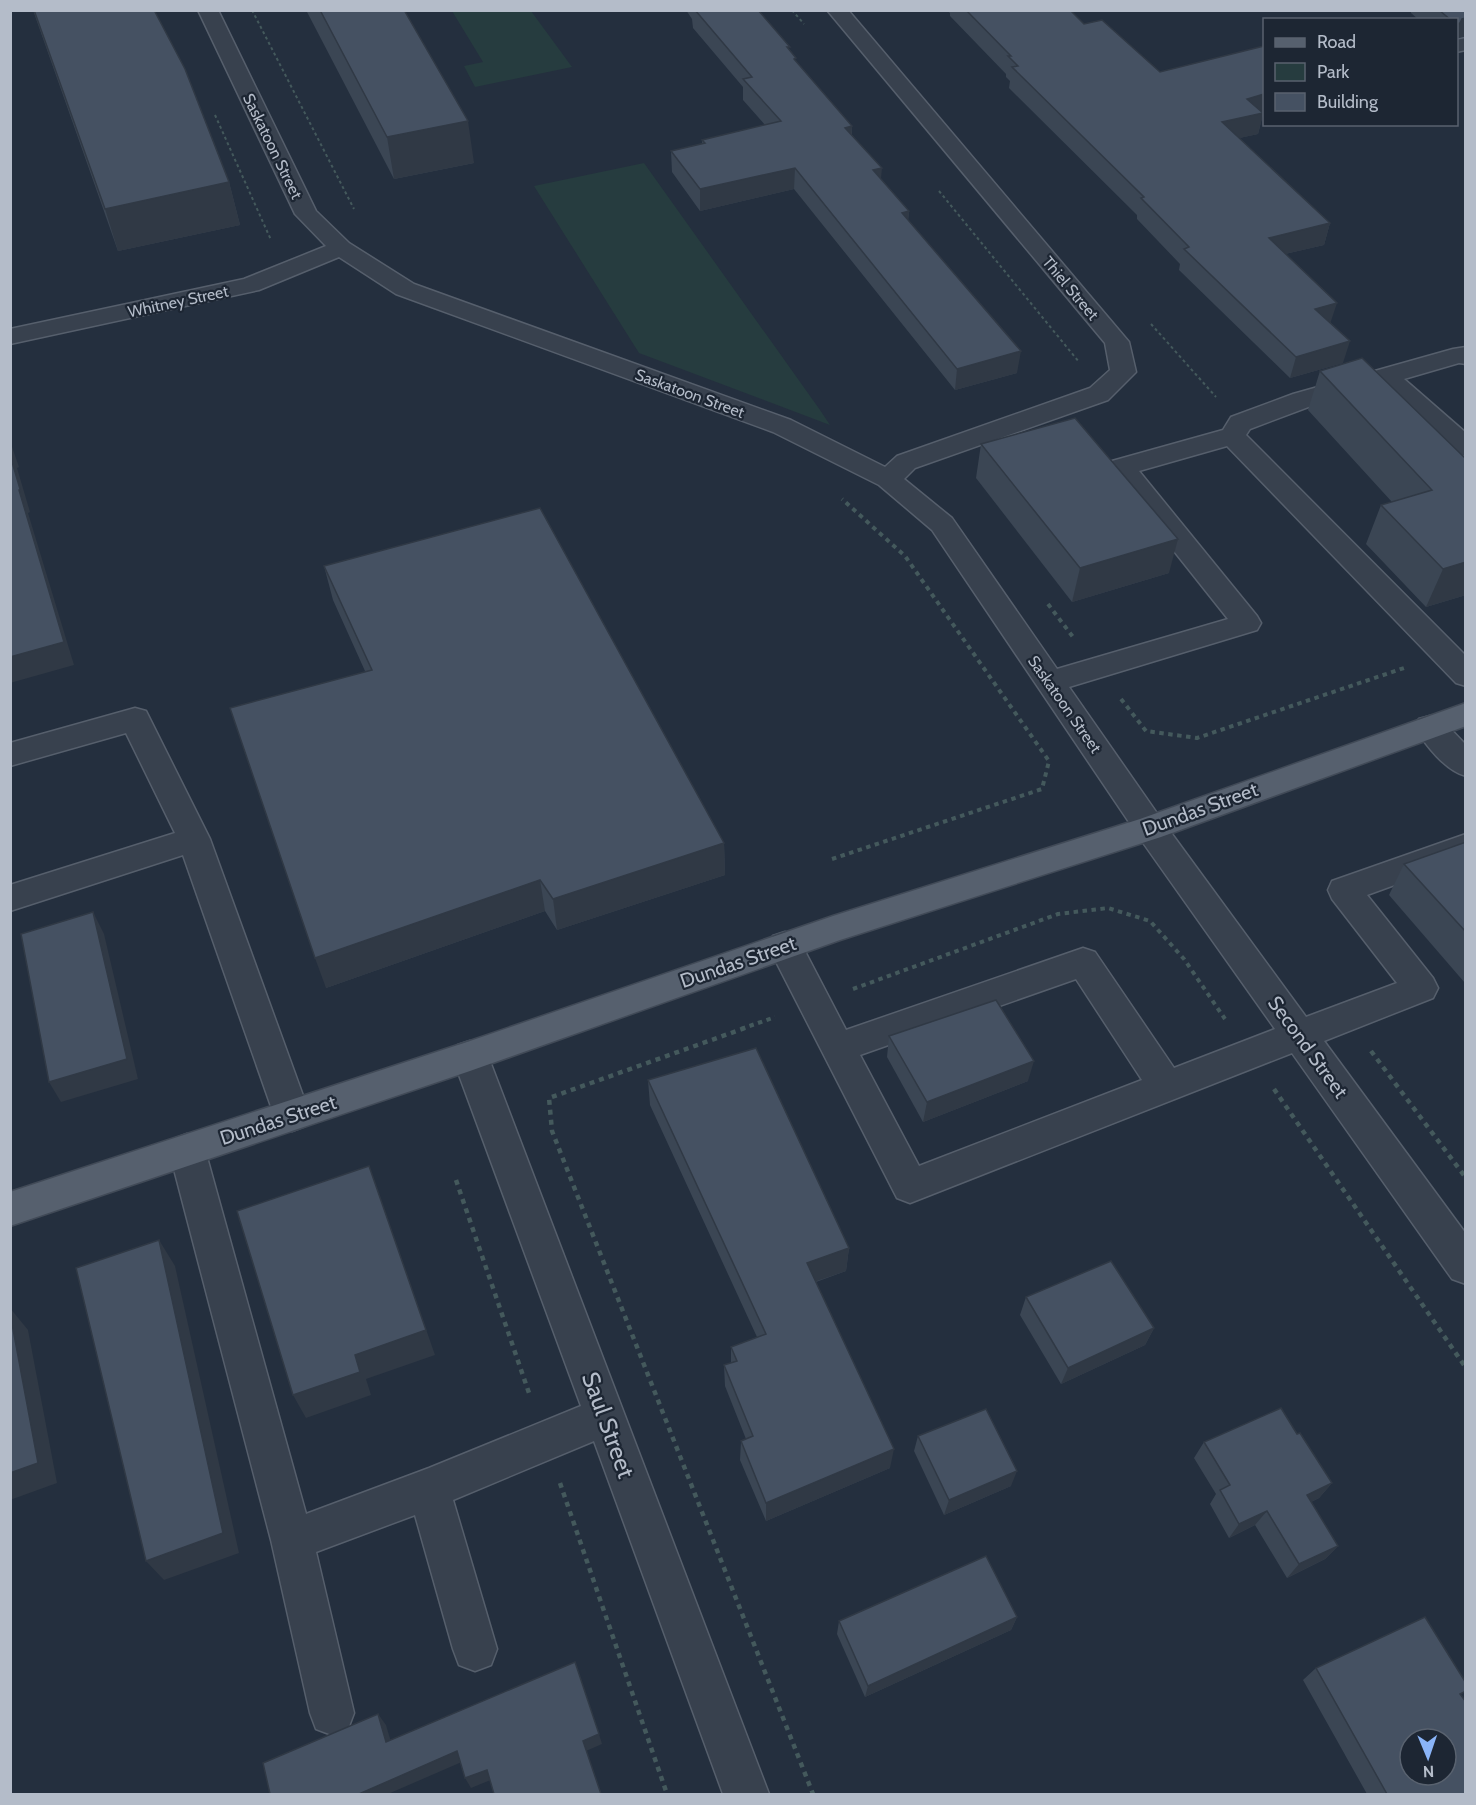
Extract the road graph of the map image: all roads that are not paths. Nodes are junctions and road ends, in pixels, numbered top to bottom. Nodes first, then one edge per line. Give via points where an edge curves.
1 (208, 10) edge
2 (837, 10) edge
3 (341, 248) junction
4 (10, 338) edge
5 (1466, 357) edge
6 (1386, 376) junction
7 (1236, 430) junction
8 (1466, 448) edge
9 (888, 479) junction
10 (1466, 675) edge
11 (1050, 682) junction
12 (1466, 714) edge
13 (1430, 727) junction
14 (10, 755) edge
15 (1466, 765) edge
16 (1150, 828) junction
17 (194, 839) junction
18 (1466, 846) edge
19 (10, 898) edge
20 (785, 946) junction
21 (1299, 1035) junction
22 (837, 1048) junction
23 (470, 1056) junction
24 (1166, 1086) junction
25 (292, 1115) junction
26 (187, 1150) junction
27 (10, 1209) edge
28 (1466, 1266) edge
29 (605, 1416) junction
30 (429, 1489) junction
31 (292, 1540) junction
32 (476, 1649) dead end
33 (332, 1713) dead end
34 (746, 1794) edge

1 - 3 street, Saskatoon Street via 306,214
2 - 9 street, Thiel Street via 1117,342 1123,372 1099,394 906,462
3 - 4 street, Whitney Street via 251,285
3 - 9 street, Saskatoon Street via 405,289 782,426
5 - 6 street via 1462,354
6 - 7 street via 1302,400
6 - 8 street
7 - 10 street
7 - 11 street via 1121,467 1247,623
9 - 11 street, Saskatoon Street via 942,524
11 - 16 street, Saskatoon Street
12 - 13 main road, Dundas Street
13 - 15 street
13 - 16 main road, Dundas Street
14 - 17 street via 135,719
16 - 20 main road, Dundas Street
16 - 21 street, Second Street
17 - 19 street
17 - 25 street
18 - 21 street via 1344,890 1421,988
20 - 22 street
20 - 23 main road, Dundas Street
21 - 24 street
21 - 28 street, Second Street
22 - 24 street via 1083,962
22 - 24 street via 910,1186
23 - 25 main road, Dundas Street
23 - 29 street, Saul Street
25 - 26 main road, Dundas Street
26 - 27 main road, Dundas Street
26 - 31 street
29 - 30 street
29 - 34 street, Saul Street
30 - 31 street
30 - 32 street
31 - 33 street

